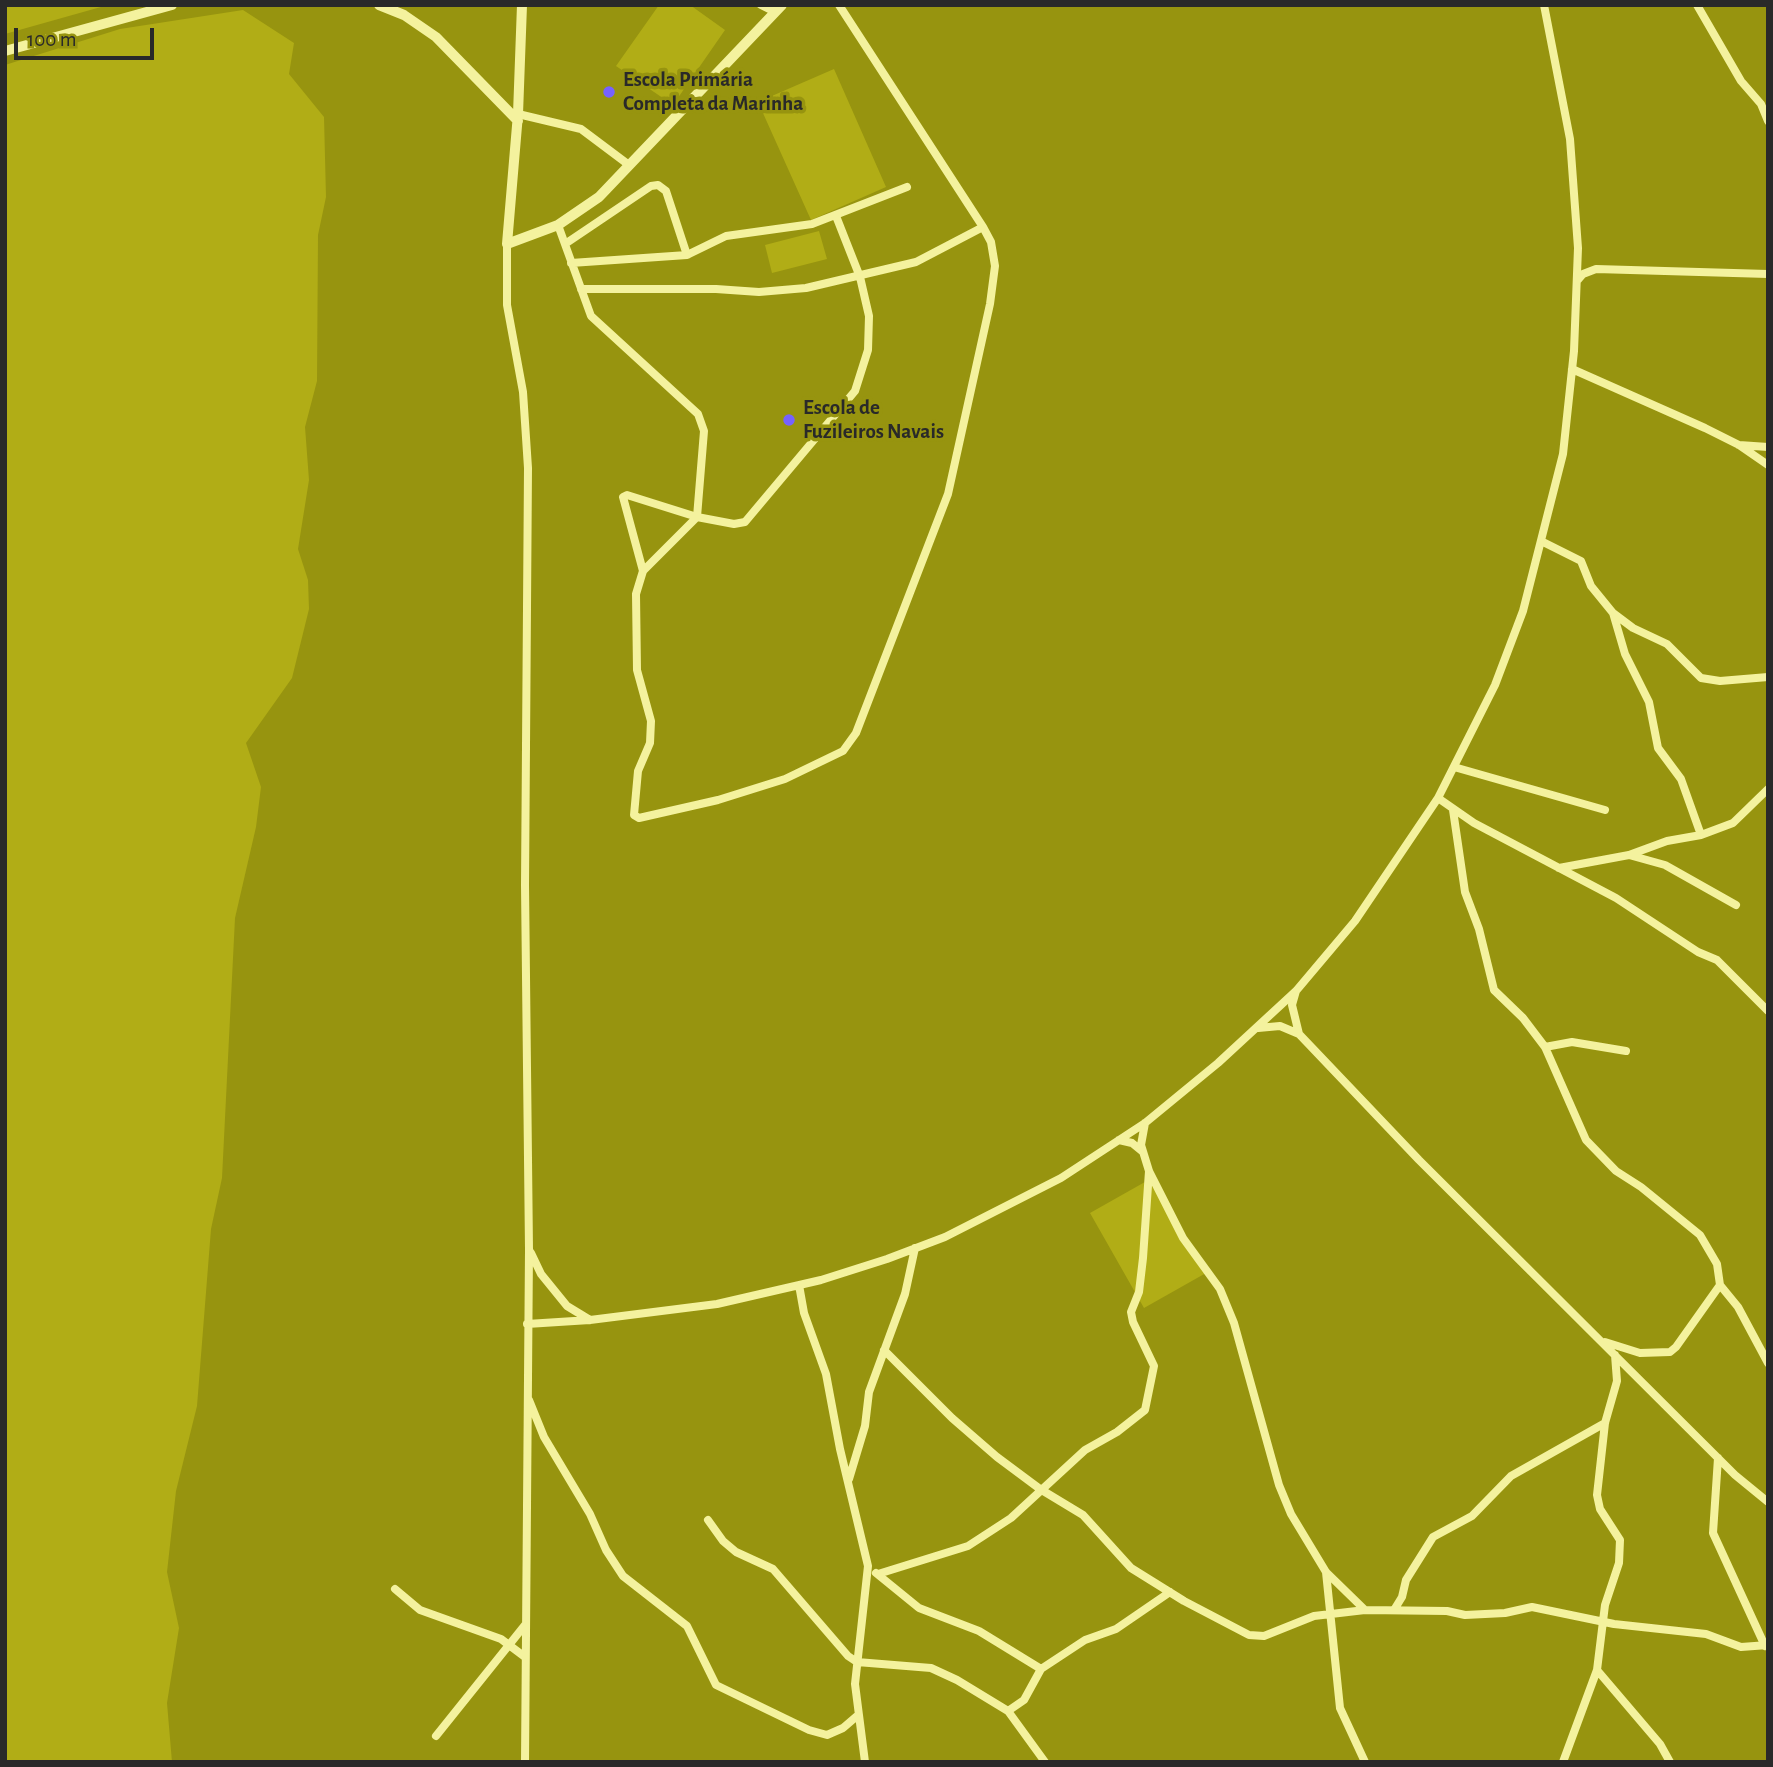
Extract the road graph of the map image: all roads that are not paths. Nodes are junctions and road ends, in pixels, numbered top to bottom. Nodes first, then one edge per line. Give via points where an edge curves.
1 (172, 5) edge
2 (379, 5) edge
3 (522, 5) edge
4 (761, 5) edge
5 (839, 5) edge
6 (1544, 5) edge
7 (1697, 5) edge
8 (778, 9) edge
9 (5, 51) edge
10 (518, 117) junction
11 (1768, 121) edge
12 (629, 165) junction
13 (907, 187) dead end
14 (836, 216) junction
15 (558, 225) junction
16 (983, 227) junction
17 (507, 244) junction
18 (565, 244) junction
19 (1578, 248) junction
20 (687, 255) junction
21 (571, 263) junction
22 (1596, 269) junction
23 (1768, 274) edge
24 (860, 277) junction
25 (1577, 281) junction
26 (581, 289) junction
27 (1572, 369) junction
28 (1739, 445) junction
29 (1768, 447) edge
30 (1768, 465) edge
31 (697, 517) junction
32 (1541, 541) junction
33 (643, 571) junction
34 (1613, 613) junction
35 (1768, 677) edge
36 (1454, 767) junction
37 (1768, 789) edge
38 (1438, 798) junction
39 (1452, 810) junction
40 (1605, 810) dead end
41 (1701, 835) junction
42 (1629, 855) junction
43 (1559, 868) junction
44 (1735, 905) dead end
45 (1296, 991) junction
46 (1768, 1011) edge
47 (1256, 1028) junction
48 (1299, 1034) junction
49 (1545, 1047) junction
50 (1626, 1051) dead end
51 (1145, 1123) junction
52 (1119, 1140) junction
53 (1143, 1152) junction
54 (1149, 1171) junction
55 (915, 1248) junction
56 (529, 1250) junction
57 (799, 1285) junction
58 (1720, 1285) junction
59 (590, 1320) junction
60 (527, 1324) junction
61 (1601, 1341) junction
62 (884, 1350) junction
63 (1615, 1355) junction
64 (1768, 1363) edge
65 (526, 1394) junction
66 (1605, 1423) junction
67 (1718, 1458) junction
68 (848, 1482) junction
69 (1040, 1489) junction
70 (1765, 1496) edge
71 (708, 1520) dead end
72 (868, 1566) junction
73 (1326, 1572) junction
74 (878, 1574) junction
75 (395, 1589) dead end
76 (1170, 1592) junction
77 (1365, 1610) junction
78 (1394, 1610) junction
79 (1331, 1616) junction
80 (1605, 1622) junction
81 (525, 1625) junction
82 (510, 1644) junction
83 (1767, 1646) edge
84 (525, 1657) junction
85 (857, 1662) junction
86 (1041, 1669) junction
87 (1597, 1670) junction
88 (1008, 1711) junction
89 (857, 1716) junction
90 (436, 1736) dead end
91 (526, 1762) edge
92 (865, 1762) edge
93 (1045, 1762) edge
94 (1365, 1762) edge
95 (1563, 1762) edge
96 (1670, 1762) edge

1 - 9 street
2 - 10 street via 404,15 436,37
3 - 10 street
4 - 8 street
5 - 16 street
6 - 19 street via 1570,139
7 - 11 street
8 - 12 street
10 - 12 street via 581,128
10 - 17 street
12 - 15 street via 599,197
13 - 14 street
14 - 20 street via 726,236
14 - 24 street
15 - 17 street
15 - 18 street
16 - 24 street via 916,262
16 - 33 street via 995,266 948,494 856,733 843,751 774,783 692,806 639,818 635,815 638,771 650,743 651,721 637,670 634,613
17 - 56 street via 507,305 523,392 528,467 525,886
18 - 20 street via 651,186 658,186 666,191
18 - 21 street
19 - 22 street
19 - 25 street
20 - 21 street
21 - 26 street
22 - 23 street
22 - 25 street
24 - 26 street via 759,292
24 - 31 street via 869,316 868,350 855,391 753,516 734,524
25 - 27 street
26 - 31 street via 591,316 702,422
27 - 28 street
27 - 32 street via 1563,454
28 - 29 street
28 - 30 street
31 - 33 street
31 - 33 street via 623,497
32 - 34 street via 1581,561 1591,586
32 - 36 street via 1514,636
34 - 35 street via 1667,644 1702,678
34 - 41 street via 1625,654 1649,702 1658,748 1681,779
36 - 38 street
36 - 40 street
37 - 41 street via 1733,823
38 - 39 street
38 - 45 street via 1355,921
39 - 43 street
39 - 49 street via 1465,892 1494,990
41 - 42 street
42 - 43 street
42 - 44 street via 1665,865
43 - 46 street via 1717,960
45 - 47 street
45 - 48 street via 1292,1004
47 - 48 street via 1280,1026
47 - 51 street
48 - 61 street
49 - 50 street via 1572,1042
49 - 58 street via 1586,1140 1616,1171 1700,1235 1717,1264
51 - 52 street
51 - 53 street
52 - 53 street
52 - 55 street via 1061,1178
53 - 54 street
54 - 69 street via 1139,1292 1131,1312 1154,1366 1147,1405
54 - 73 street via 1183,1238 1220,1289 1279,1485
55 - 57 street
55 - 62 street via 905,1294
56 - 59 street via 553,1290 567,1306
56 - 60 street
57 - 59 street via 717,1304
57 - 68 street via 826,1374
58 - 61 street via 1670,1352 1640,1353
58 - 64 street via 1738,1307
59 - 60 street
60 - 65 street
61 - 63 street
62 - 68 street
62 - 69 street via 952,1418
63 - 66 street via 1617,1381
63 - 67 street
65 - 81 street
65 - 89 street via 544,1437 623,1576 687,1626 716,1685 827,1735
66 - 78 street via 1511,1476 1472,1516 1433,1537 1406,1580
66 - 80 street via 1597,1495 1600,1509 1620,1540
67 - 70 street
67 - 83 street via 1713,1533 1751,1621
68 - 72 street
69 - 74 street via 1011,1518 968,1546
69 - 76 street via 1083,1515 1131,1568
71 - 85 street via 736,1552 774,1569 837,1646
72 - 74 street
72 - 85 street
73 - 77 street
73 - 79 street
74 - 86 street via 919,1608 979,1632
75 - 82 street via 420,1610
76 - 79 street via 1249,1635 1264,1636 1314,1616
76 - 86 street via 1116,1629 1085,1640
77 - 78 street
77 - 79 street
78 - 80 street via 1465,1615 1532,1607
79 - 94 street via 1340,1708
80 - 83 street via 1706,1634 1741,1647
80 - 87 street
81 - 82 street
81 - 84 street
82 - 84 street
82 - 90 street
84 - 91 street
85 - 88 street via 939,1671
85 - 89 street
86 - 88 street via 1024,1700
87 - 95 street
87 - 96 street
88 - 93 street
89 - 92 street

